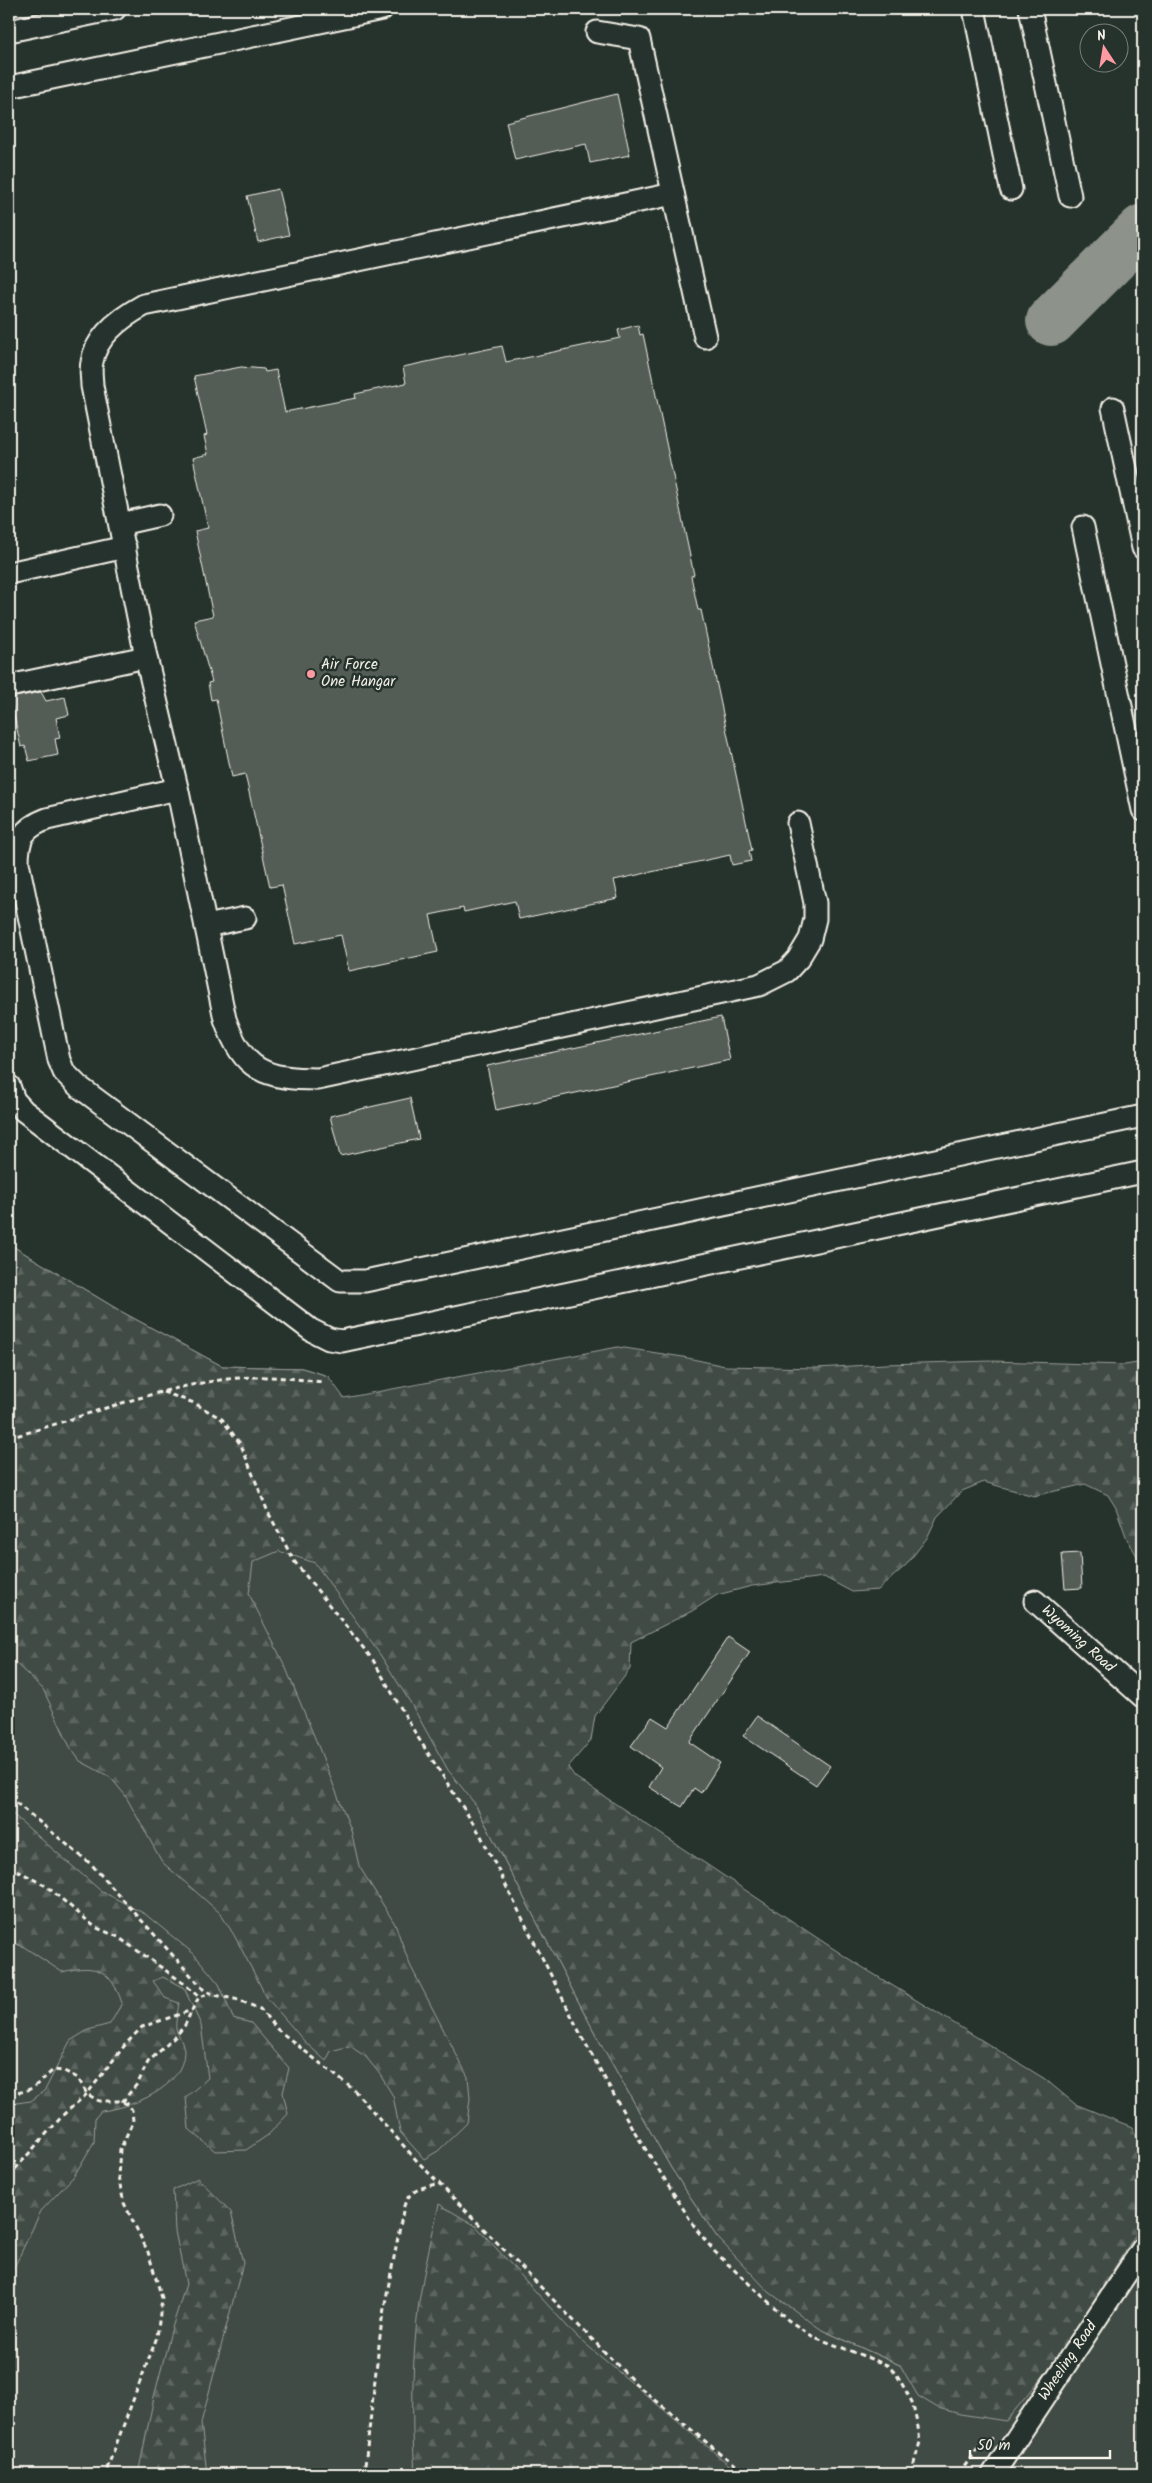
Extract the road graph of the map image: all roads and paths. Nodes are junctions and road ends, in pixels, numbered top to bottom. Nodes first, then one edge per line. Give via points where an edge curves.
1 (115, 9) edge
2 (382, 9) edge
3 (974, 9) edge
4 (1030, 9) edge
5 (9, 31) edge
6 (597, 32) dead end
7 (9, 87) edge
8 (1011, 190) dead end
9 (673, 194) junction
10 (1070, 196) dead end
11 (704, 337) dead end
12 (1114, 408) dead end
13 (160, 515) dead end
14 (120, 524) junction
15 (1083, 527) dead end
16 (125, 547) junction
17 (1143, 548) edge
18 (9, 573) edge
19 (146, 657) junction
20 (9, 686) edge
21 (178, 789) junction
22 (1143, 810) edge
23 (798, 822) dead end
24 (245, 918) dead end
25 (206, 926) junction
26 (9, 1086) edge
27 (1143, 1116) edge
28 (1143, 1172) edge
29 (324, 1382) dead end
30 (162, 1392) junction
31 (9, 1438) edge
32 (1035, 1601) dead end
33 (1143, 1697) edge
34 (9, 1797) edge
35 (9, 1866) edge
36 (210, 1993) junction
37 (199, 1997) junction
38 (192, 2010) junction
39 (9, 2092) edge
40 (87, 2094) junction
41 (122, 2102) junction
42 (9, 2176) edge
43 (441, 2183) junction
44 (1143, 2248) edge
45 (998, 2438) dead end
46 (104, 2474) edge
47 (364, 2474) edge
48 (748, 2474) edge
49 (911, 2474) edge
50 (959, 2474) edge
51 (993, 2474) edge

1 - 5 street
2 - 7 street
3 - 8 street
4 - 10 street
6 - 9 street via 639,38
9 - 11 street
9 - 14 street via 214,289 144,305 120,318 103,338 92,361 92,386
12 - 17 street
13 - 14 street
14 - 16 street
15 - 22 street
16 - 18 street
16 - 19 street
19 - 20 street
19 - 21 street
21 - 25 street
21 - 27 street via 47,819 32,825 23,835 18,848 18,863 59,1060 64,1072 78,1086 340,1281 365,1281
23 - 25 street via 816,919 810,939 787,971 760,985 318,1079 288,1079 266,1073 246,1060 233,1040 226,1019
24 - 25 street
26 - 28 street via 14,1100 32,1117 311,1330 342,1341
29 - 30 path via 249,1377
30 - 31 path
30 - 49 path via 194,1403 222,1419 241,1445 268,1512 294,1560 373,1660 480,1834 630,2126 696,2229 715,2252 788,2320 812,2336 880,2362 897,2375 912,2402 918,2427 920,2442
32 - 33 street, Wyoming Road
34 - 36 path via 92,1865
35 - 37 path via 46,1886 95,1927 118,1937
36 - 37 path
36 - 43 path via 260,2009 277,2029 354,2090
37 - 38 path
38 - 40 path via 142,2027
38 - 41 path via 176,2037 148,2062 138,2083
39 - 40 path via 31,2090 53,2070 78,2078
40 - 41 path via 99,2101
40 - 42 path via 64,2114
41 - 46 path via 132,2110 133,2121 120,2150 118,2176 124,2203 148,2252 162,2298 157,2337
43 - 47 path via 416,2190 407,2196 404,2206 382,2319
43 - 48 path via 636,2384
44 - 51 street, Wheeling Road
45 - 50 path via 979,2446

